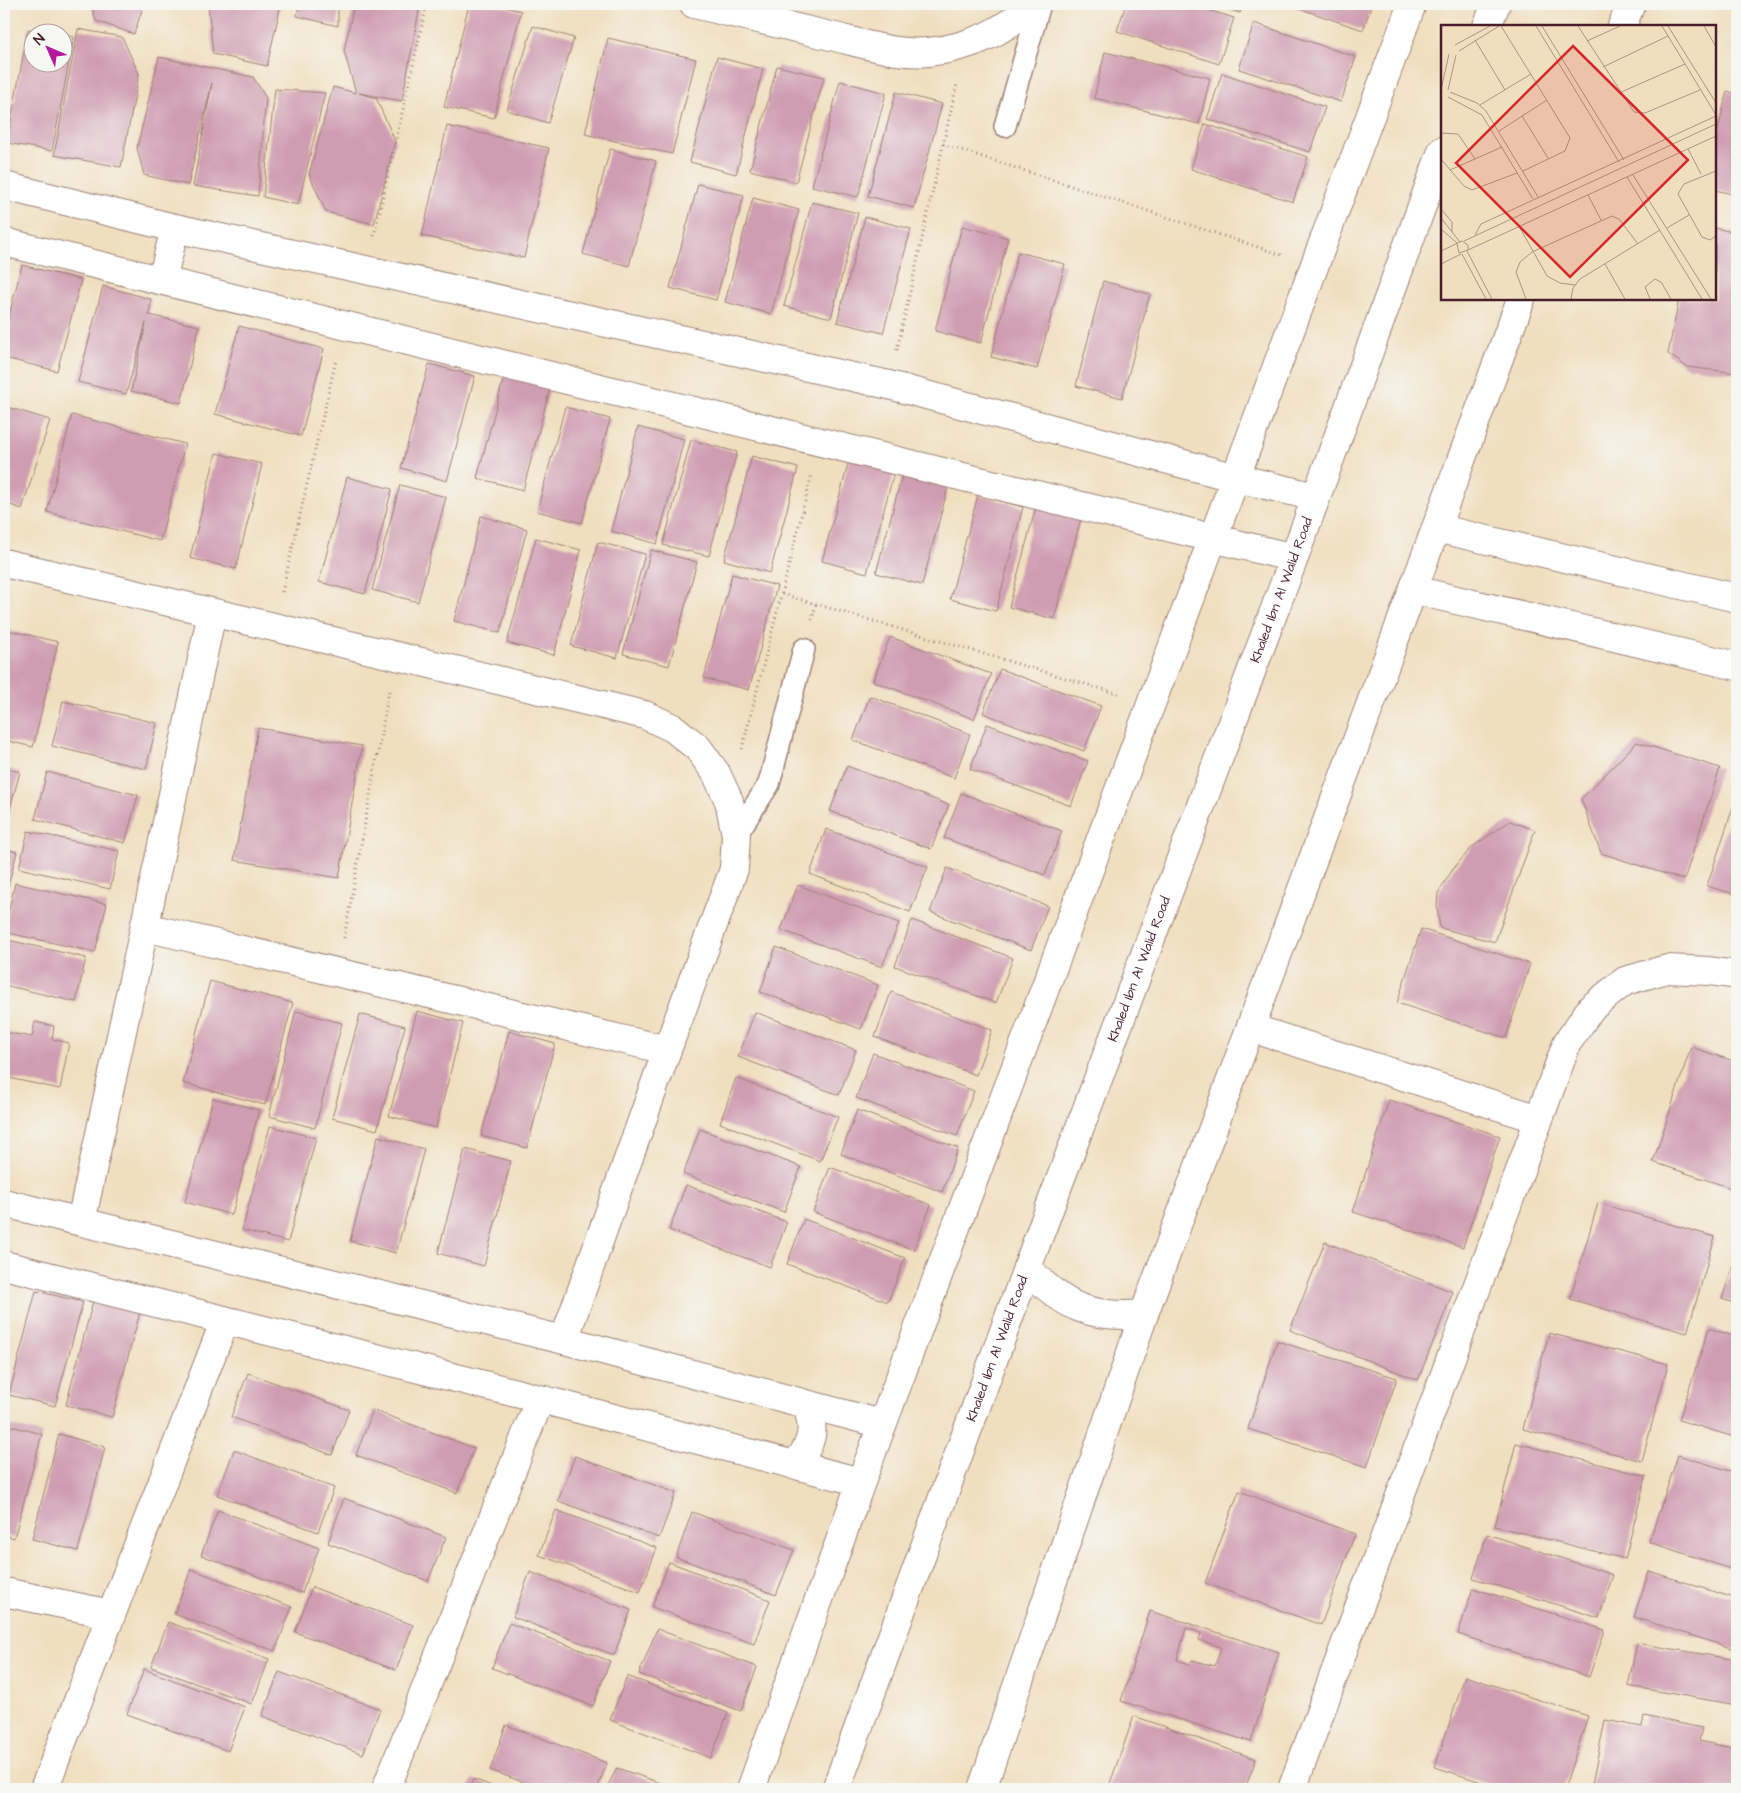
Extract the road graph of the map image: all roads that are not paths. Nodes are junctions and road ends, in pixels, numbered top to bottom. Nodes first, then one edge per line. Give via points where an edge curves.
1 (1033, 4) edge
2 (1040, 4) edge
3 (1412, 4) edge
4 (1496, 4) edge
5 (1631, 4) edge
6 (704, 5) edge
7 (1487, 25) edge
8 (1622, 25) edge
9 (1005, 126) dead end
10 (1441, 154) edge
11 (4, 186) edge
12 (175, 228) junction
13 (4, 242) edge
14 (162, 280) junction
15 (1521, 300) edge
16 (1236, 478) junction
17 (1316, 498) junction
18 (1436, 528) junction
19 (1214, 538) junction
20 (1294, 558) junction
21 (4, 563) edge
22 (1414, 590) junction
23 (1737, 598) edge
24 (212, 613) junction
25 (804, 649) dead end
26 (1737, 666) edge
27 (736, 835) junction
28 (145, 927) junction
29 (1737, 975) edge
30 (1251, 1028) junction
31 (666, 1050) junction
32 (1539, 1119) junction
33 (4, 1203) edge
34 (81, 1222) junction
35 (4, 1265) edge
36 (1027, 1268) junction
37 (1144, 1314) junction
38 (225, 1320) junction
39 (564, 1340) junction
40 (540, 1398) junction
41 (806, 1404) junction
42 (882, 1424) junction
43 (794, 1464) junction
44 (860, 1482) junction
45 (4, 1592) edge
46 (111, 1614) junction
47 (44, 1789) edge
48 (386, 1789) edge
49 (751, 1789) edge
50 (836, 1789) edge
51 (982, 1789) edge
52 (1292, 1789) edge

1 - 6 street via 994,33 965,45 927,52 888,50
2 - 9 lane
3 - 16 street
4 - 7 street
5 - 8 street
10 - 17 street, Khaled Ibn Al Walid Road
11 - 12 street
12 - 14 street
12 - 16 street via 889,385
13 - 14 street
14 - 19 street
15 - 18 street
16 - 17 street
16 - 19 street
17 - 20 street, Khaled Ibn Al Walid Road
18 - 22 street
18 - 23 street
19 - 20 street
19 - 42 street
20 - 36 street, Khaled Ibn Al Walid Road
21 - 24 street
22 - 26 street
22 - 30 street
24 - 27 street via 645,715 674,728 698,748 716,773 729,801
24 - 28 street
25 - 27 lane via 769,784
27 - 31 street via 734,869
28 - 31 street
28 - 34 street
29 - 32 street via 1666,969 1625,982 1591,1008 1567,1044
30 - 32 street
30 - 37 street
31 - 39 street
32 - 52 street
33 - 34 street
34 - 39 street
35 - 38 street
36 - 37 street via 1045,1287 1067,1302 1092,1312 1118,1316
36 - 50 street, Khaled Ibn Al Walid Road
37 - 51 street
38 - 40 street
38 - 46 street
39 - 41 street
40 - 43 street
40 - 48 street
41 - 42 street
41 - 43 street via 811,1416 810,1442 804,1455
42 - 44 street
43 - 44 street
44 - 49 street
45 - 46 street
46 - 47 street

